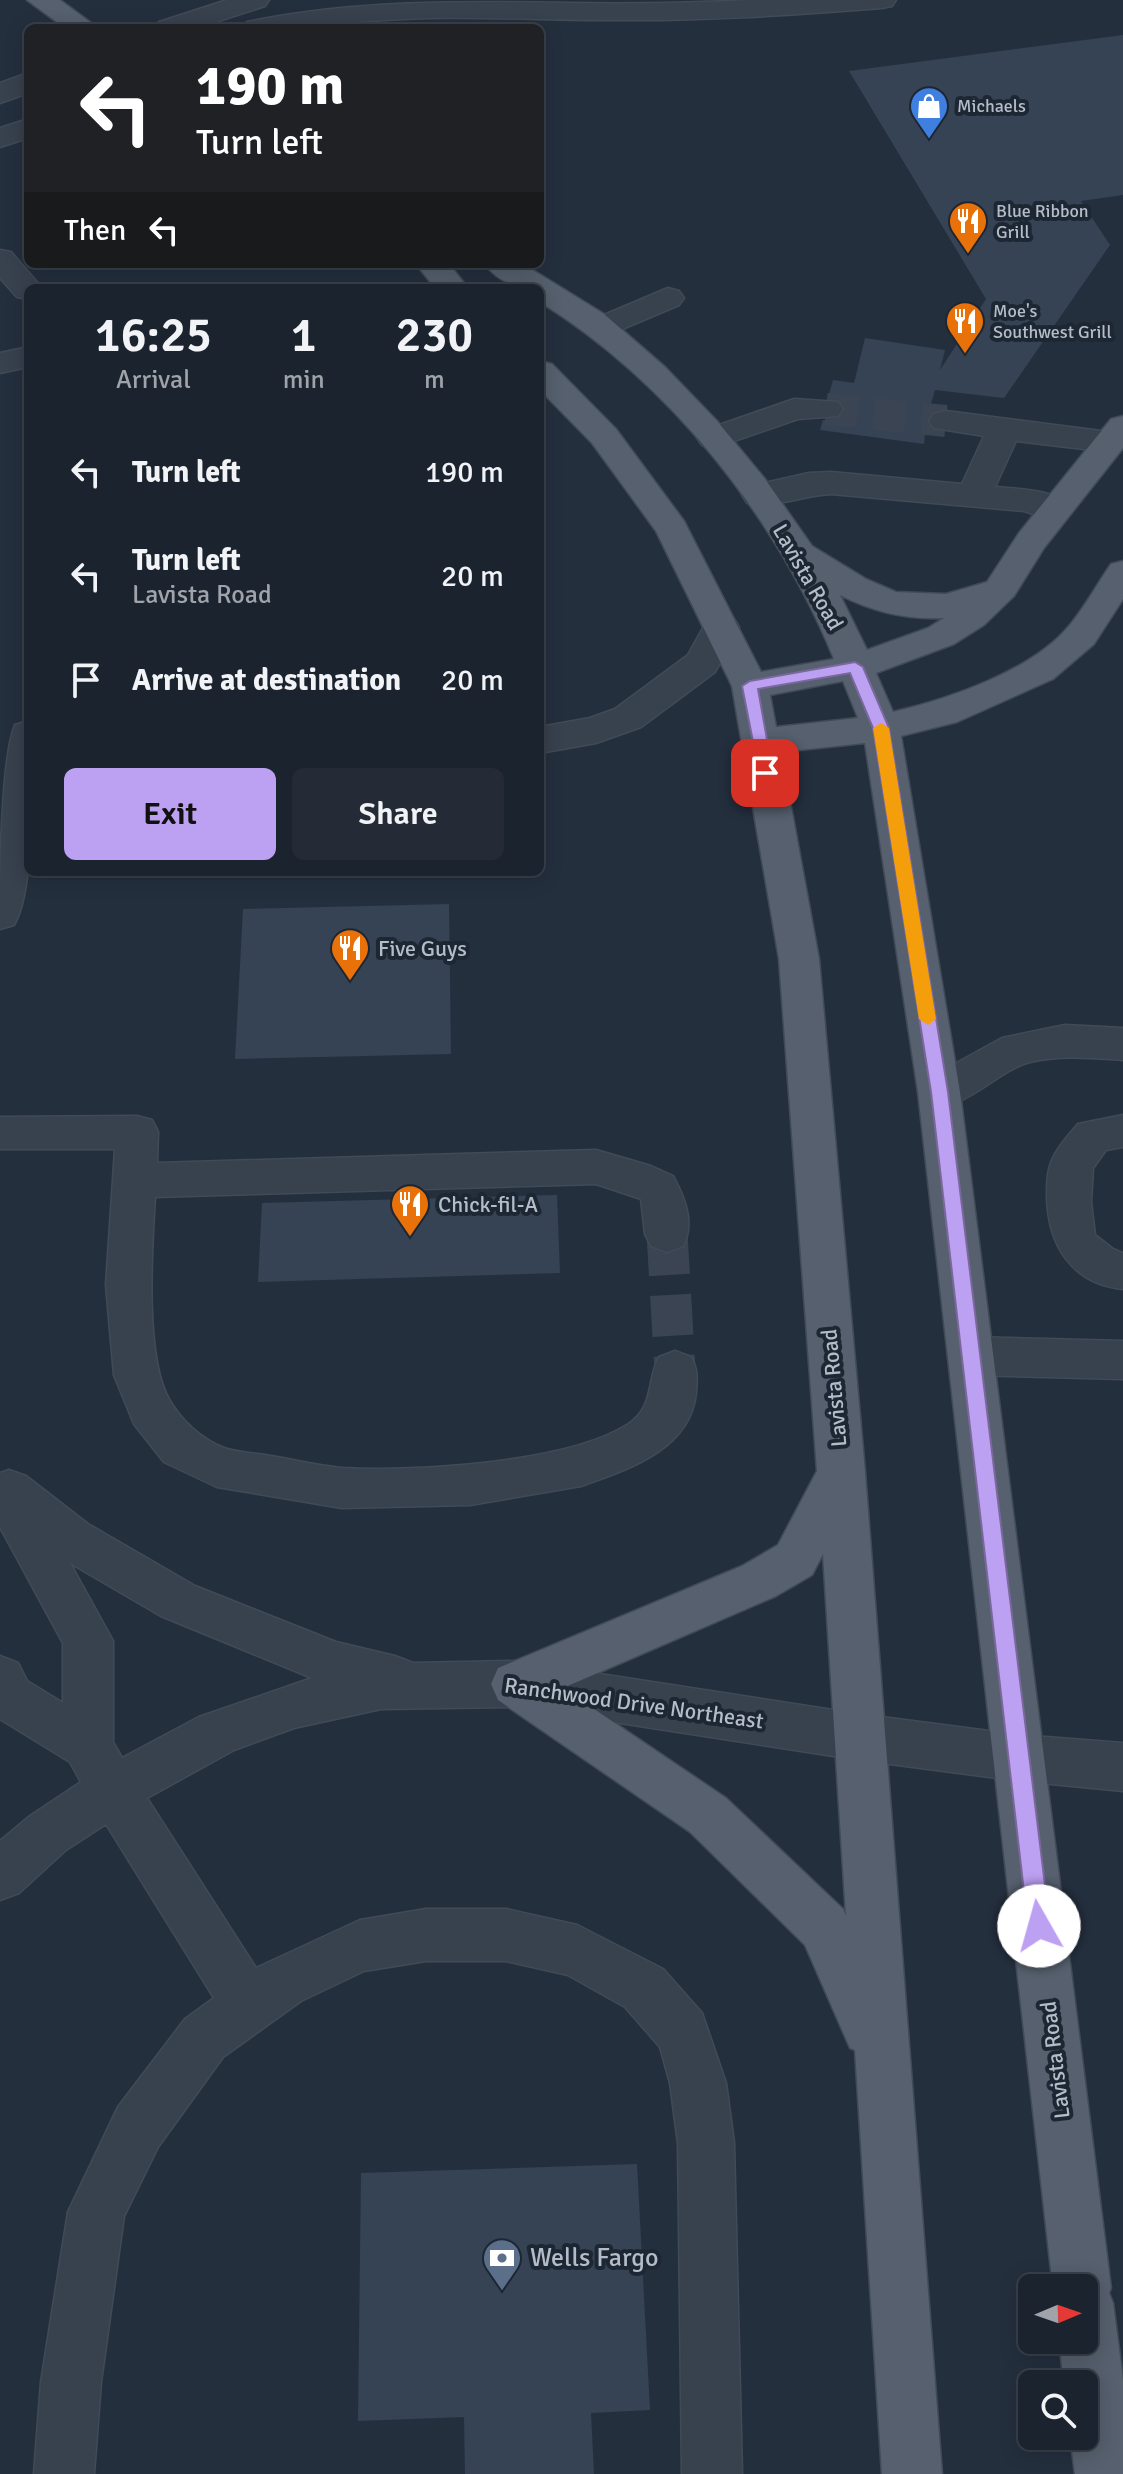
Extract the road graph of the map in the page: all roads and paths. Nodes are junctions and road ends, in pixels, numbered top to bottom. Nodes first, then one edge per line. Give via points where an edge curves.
1 (41, 0) edge
2 (255, 0) edge
3 (462, 0) edge
4 (882, 0) edge
5 (402, 4) edge
6 (554, 10) junction
7 (78, 24) edge
8 (181, 24) edge
9 (268, 24) edge
10 (24, 84) edge
11 (0, 94) edge
12 (24, 129) edge
13 (0, 138) edge
14 (0, 259) edge
15 (435, 268) edge
16 (507, 268) edge
17 (449, 284) edge
18 (532, 284) edge
19 (24, 286) edge
20 (544, 292) edge
21 (668, 298) dead end
22 (601, 328) junction
23 (24, 358) edge
24 (0, 363) edge
25 (544, 375) edge
26 (826, 409) tunnel mouth
27 (946, 421) tunnel mouth
28 (1004, 429) junction
29 (1116, 434) edge
30 (714, 438) junction
31 (759, 495) junction
32 (974, 496) junction
33 (1055, 510) junction
34 (798, 551) junction
35 (1123, 572) edge
36 (1001, 588) junction
37 (721, 627) junction
38 (855, 667) junction
39 (750, 686) junction
40 (881, 728) junction
41 (544, 739) edge
42 (760, 742) junction
43 (20, 744) edge
44 (0, 915) edge
45 (1123, 1044) edge
46 (939, 1092) junction
47 (1123, 1131) edge
48 (0, 1133) edge
49 (134, 1181) junction
50 (667, 1234) tunnel mouth
51 (1123, 1271) edge
52 (972, 1356) junction
53 (1123, 1360) edge
54 (675, 1370) tunnel mouth
55 (841, 1472) junction
56 (5, 1478) edge
57 (0, 1679) edge
58 (516, 1684) junction
59 (428, 1685) junction
60 (859, 1737) junction
61 (88, 1746) junction
62 (1020, 1758) junction
63 (1123, 1767) edge
64 (113, 1790) junction
65 (0, 1875) edge
66 (249, 2006) junction
67 (882, 2060) junction
68 (1080, 2274) edge
69 (1099, 2336) edge
70 (64, 2474) edge
71 (712, 2474) edge
72 (912, 2474) edge
73 (1105, 2474) edge

1 - 7 main road
2 - 8 street
3 - 6 street
4 - 6 street via 773,8
5 - 6 street
5 - 9 street via 331,9
10 - 11 street
12 - 13 street
14 - 19 street
15 - 17 main road
16 - 18 main road, Lavista Road
20 - 22 main road, Lavista Road
21 - 22 street
22 - 30 main road, Lavista Road
23 - 24 street
25 - 37 main road, Lavista Road via 604,436 672,529
26 - 30 street via 794,409
27 - 28 street
28 - 29 street
28 - 32 street
29 - 33 main road
30 - 31 main road, Lavista Road
31 - 32 street via 831,483
31 - 34 main road, Lavista Road
32 - 33 street via 1028,501
33 - 36 main road
34 - 36 main road via 886,604 946,606
34 - 38 main road, Lavista Road
35 - 40 main road via 1081,636 1040,670 944,713
36 - 38 main road via 941,636
37 - 39 main road, Lavista Road
37 - 41 street via 702,663 628,718
38 - 39 main road
38 - 40 main road, Lavista Road
39 - 42 main road, Lavista Road
40 - 42 main road
40 - 46 main road, Lavista Road
42 - 55 main road, Lavista Road via 799,959
43 - 44 street
45 - 46 street via 1065,1041 1017,1049
46 - 52 main road, Lavista Road
47 - 51 street via 1093,1136 1072,1163 1069,1204 1076,1243 1115,1272
48 - 49 street via 137,1132
49 - 50 street via 596,1167 658,1188
49 - 54 street via 128,1285 137,1375 150,1410 181,1448 217,1467 342,1488 470,1485 581,1466 645,1438 671,1410
52 - 53 street
52 - 62 main road, Lavista Road
55 - 58 main road via 795,1560 759,1581
55 - 60 main road, Lavista Road
56 - 59 street via 71,1539 178,1601 333,1664
56 - 61 street via 22,1523 88,1641
57 - 61 street via 9,1697
58 - 59 street, Ranchwood Drive Northeast
58 - 60 street, Ranchwood Drive Northeast
58 - 67 main road via 708,1815 824,1927
59 - 64 street, Ranchwood Drive Northeast via 381,1686 294,1705 217,1733
60 - 62 street, Ranchwood Drive Northeast
60 - 67 main road, Lavista Road
61 - 64 street
62 - 63 street, Ranchwood Drive Northeast
62 - 68 main road, Lavista Road
64 - 65 street, Ranchwood Drive Northeast via 48,1833
64 - 66 street
66 - 70 street via 204,2038 138,2127 96,2212 71,2382
66 - 71 street via 282,1982 360,1946 426,1935 506,1935 577,1951 644,1988 683,2032 698,2083 706,2143
67 - 72 main road, Lavista Road
69 - 73 main road

